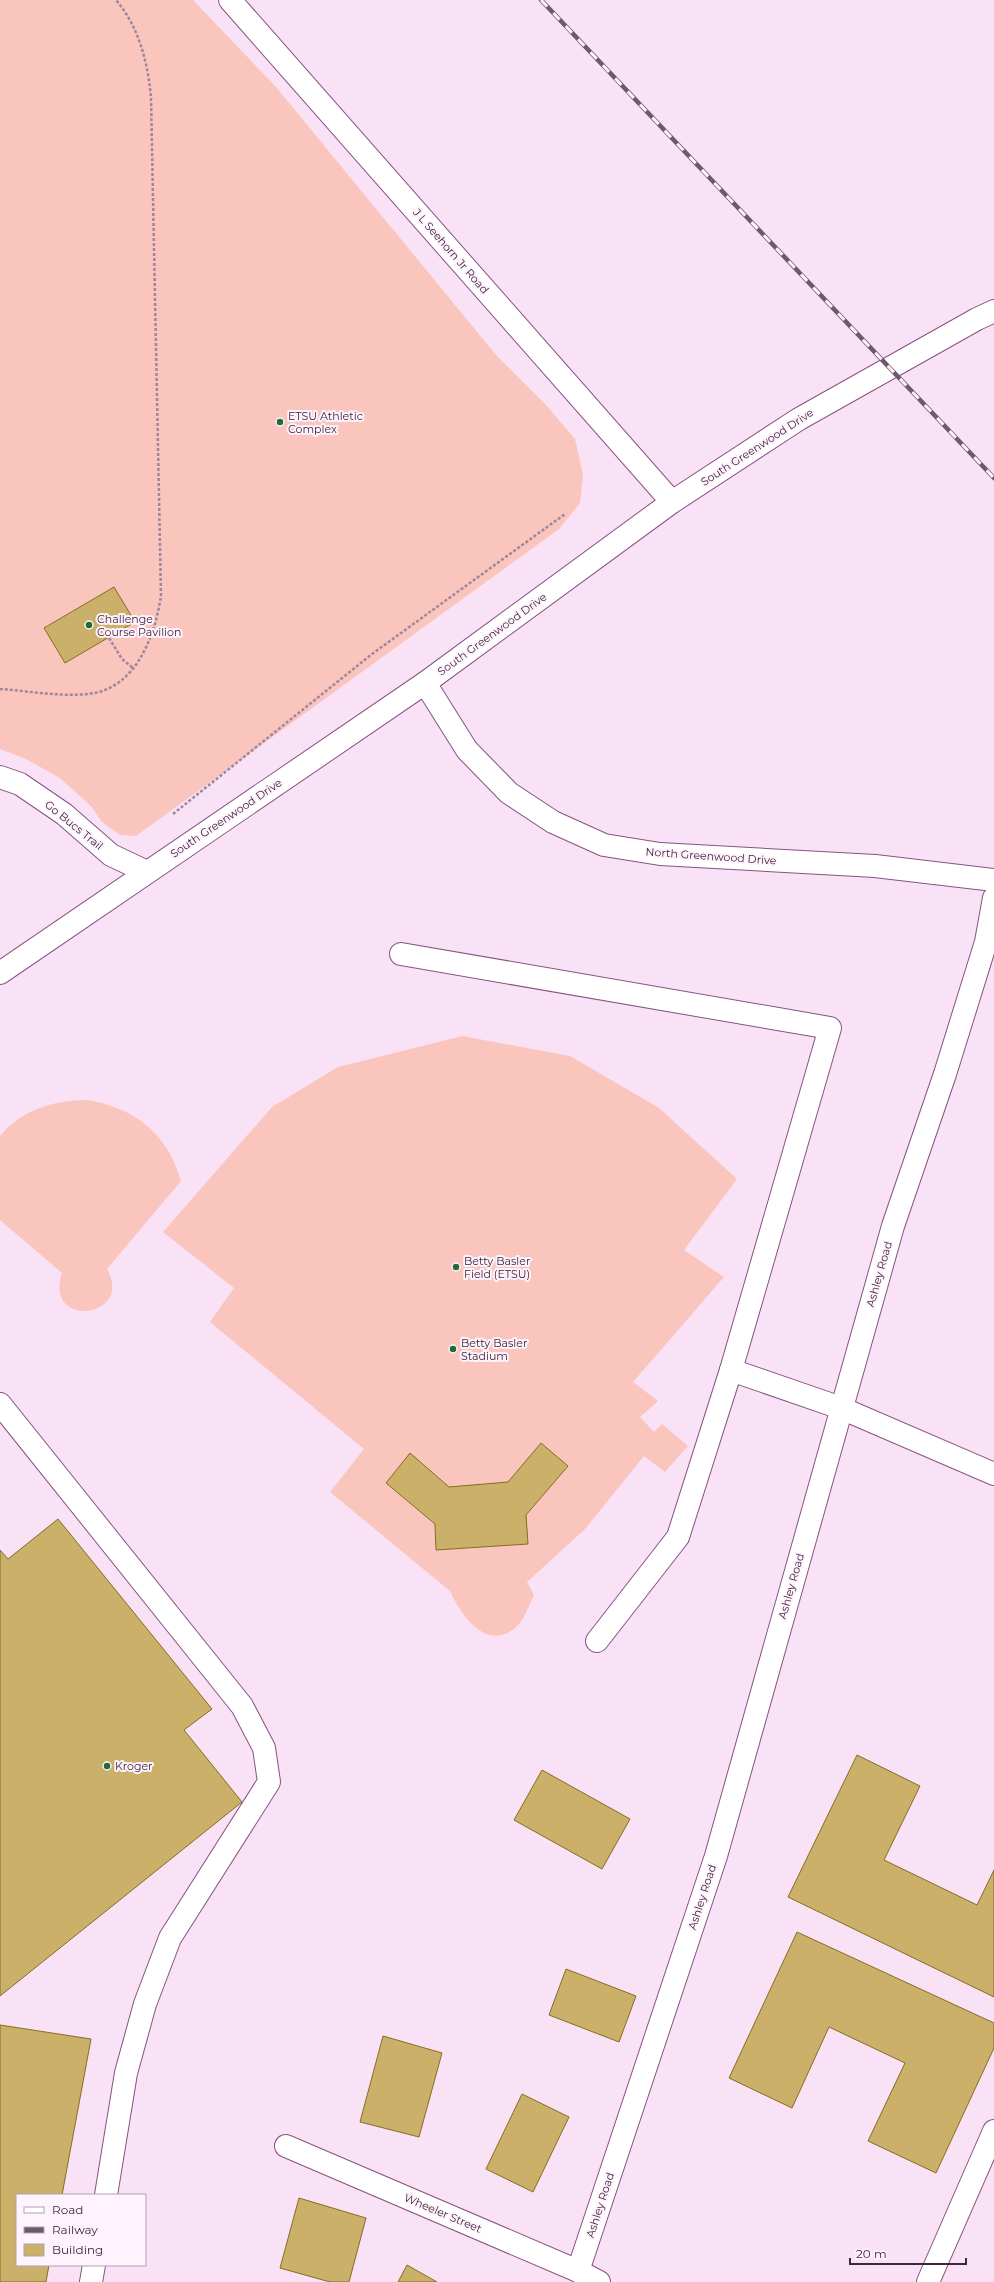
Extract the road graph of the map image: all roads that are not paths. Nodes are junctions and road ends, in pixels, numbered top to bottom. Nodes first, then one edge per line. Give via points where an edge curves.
1 (230, 0) edge
2 (994, 311) edge
3 (672, 502) junction
4 (426, 683) junction
5 (0, 777) edge
6 (148, 872) junction
7 (994, 880) edge
8 (994, 898) edge
9 (401, 954) dead end
10 (0, 973) edge
11 (731, 1370) junction
12 (0, 1404) edge
13 (841, 1408) junction
14 (994, 1474) edge
15 (597, 1641) dead end
16 (994, 2131) edge
17 (286, 2146) dead end
18 (106, 2194) edge
19 (94, 2266) edge
20 (578, 2271) junction
21 (91, 2282) edge
22 (599, 2282) edge
23 (928, 2282) edge

1 - 3 street, J L Seehorn Jr Road
2 - 3 street, South Greenwood Drive via 799,419
3 - 4 street, South Greenwood Drive
4 - 6 street, South Greenwood Drive
4 - 7 street, North Greenwood Drive via 467,750 509,793 553,822 604,845 660,854 875,866
5 - 6 street, Go Bucs Trail via 20,784 64,814 111,855
6 - 10 street, South Greenwood Drive
8 - 13 street, Ashley Road via 986,942 945,1074 893,1226
9 - 11 street via 830,1028
11 - 13 street
11 - 15 street via 678,1537
12 - 18 street via 242,1706 264,1748 269,1782 167,1946 145,2004 126,2073
13 - 14 street
13 - 20 street, Ashley Road via 716,1856
16 - 23 street
17 - 20 street, Wheeler Street
19 - 21 street
20 - 22 street, Wheeler Street

